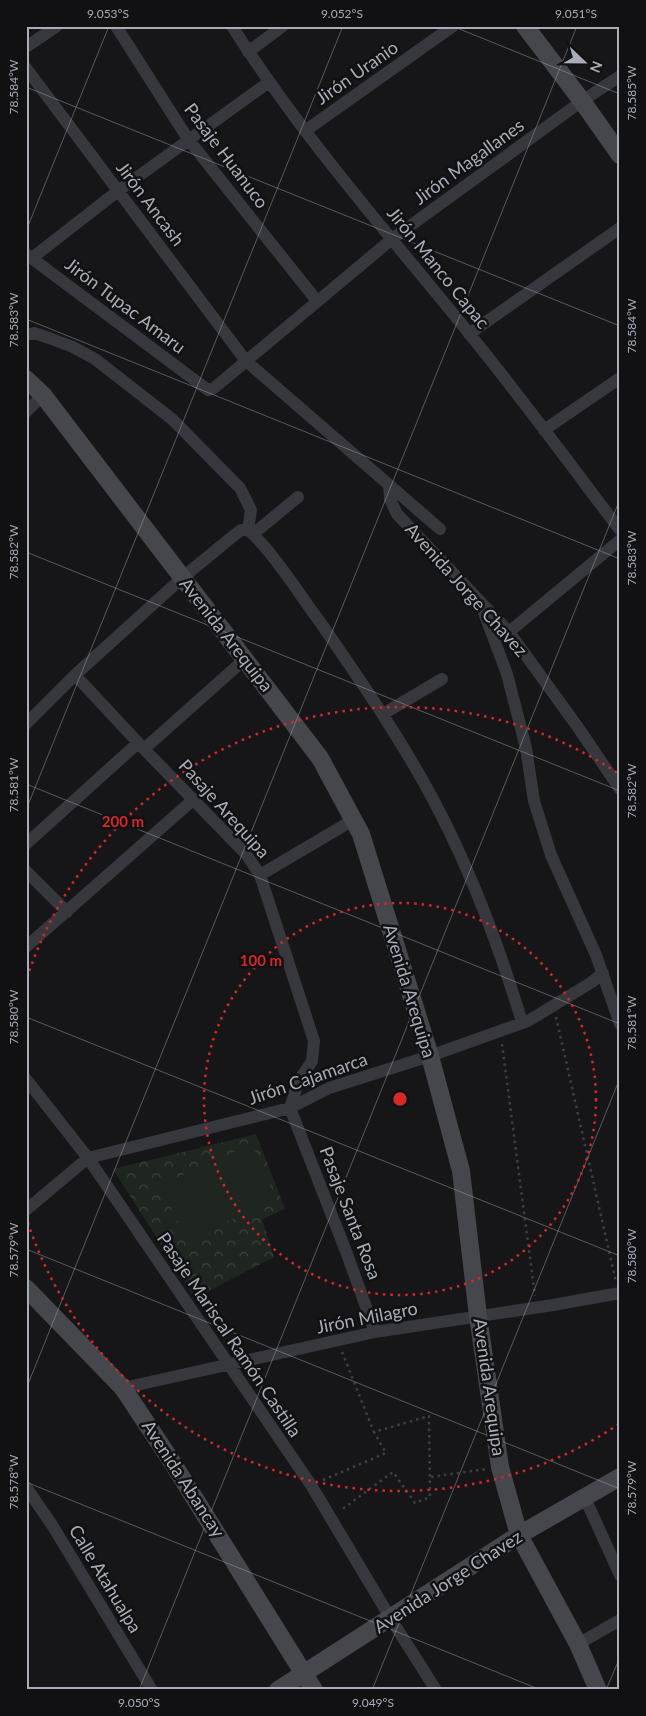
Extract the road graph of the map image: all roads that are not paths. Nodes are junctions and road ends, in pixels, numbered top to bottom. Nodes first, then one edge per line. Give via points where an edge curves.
1 (57, 26) edge
2 (116, 26) edge
3 (232, 26) edge
4 (283, 26) edge
5 (453, 26) edge
6 (525, 26) edge
7 (26, 47) edge
8 (248, 52) junction
9 (26, 68) edge
10 (620, 76) edge
11 (269, 82) junction
12 (582, 101) junction
13 (305, 131) junction
14 (188, 139) junction
15 (620, 155) edge
16 (118, 191) junction
17 (620, 228) edge
18 (392, 239) junction
19 (29, 256) edge
20 (317, 302) junction
21 (469, 334) junction
22 (26, 335) edge
23 (246, 361) junction
24 (620, 378) edge
25 (26, 379) edge
26 (202, 387) joint
27 (43, 396) junction
28 (26, 412) edge
29 (544, 430) junction
30 (389, 485) junction
31 (298, 497) dead end
32 (440, 529) dead end
33 (620, 530) edge
34 (251, 532) junction
35 (620, 540) edge
36 (182, 578) junction
37 (480, 602) junction
38 (509, 632) junction
39 (245, 659) junction
40 (74, 675) junction
41 (442, 679) dead end
42 (383, 714) junction
43 (26, 724) edge
44 (141, 746) junction
45 (620, 789) edge
46 (194, 799) junction
47 (353, 820) junction
48 (26, 844) edge
49 (26, 871) edge
50 (260, 875) junction
51 (67, 912) junction
52 (26, 947) edge
53 (603, 973) junction
54 (522, 1022) junction
55 (620, 1024) edge
56 (430, 1056) junction
57 (26, 1079) edge
58 (290, 1108) junction
59 (88, 1158) junction
60 (26, 1210) edge
61 (26, 1288) edge
62 (619, 1293) edge
63 (478, 1316) junction
64 (375, 1332) junction
65 (228, 1365) junction
66 (123, 1388) junction
67 (620, 1477) edge
68 (26, 1487) edge
69 (585, 1498) junction
70 (519, 1535) junction
71 (620, 1575) edge
72 (391, 1619) junction
73 (620, 1620) edge
74 (578, 1644) junction
75 (304, 1672) junction
76 (152, 1690) edge
77 (278, 1690) edge
78 (314, 1690) edge
79 (436, 1690) edge
80 (598, 1690) edge

1 - 7 street
2 - 14 street, Pasaje Huanuco
3 - 8 street, Jirón Manco Capac
4 - 8 street
5 - 13 street, Jirón Uranio
6 - 12 main road
8 - 11 street, Jirón Manco Capac
9 - 16 street, Jirón Ancash
10 - 12 street, Jirón Magallanes
11 - 13 street, Jirón Manco Capac
11 - 14 street
12 - 15 main road
12 - 18 street, Jirón Magallanes
13 - 18 street, Jirón Manco Capac
14 - 16 street
14 - 20 street, Pasaje Huanuco
16 - 19 street
16 - 23 street, Jirón Ancash
17 - 21 street
18 - 20 street, Jirón Magallanes
18 - 21 street, Jirón Manco Capac
19 - 26 street, Jirón Tupac Amaru
20 - 23 street, Jirón Magallanes
21 - 29 street, Jirón Manco Capac
22 - 34 street via 34,333 49,338 95,359 172,419 240,488 251,510
23 - 26 street, Jirón Magallanes via 214,388
23 - 30 street, Jirón Ancash
24 - 29 street
25 - 27 main road, Avenida Arequipa
27 - 28 street
27 - 36 main road, Avenida Arequipa
29 - 33 street, Jirón Manco Capac
30 - 32 street, Jirón Ancash
30 - 37 street, Avenida Jorge Chavez via 390,499 397,514
31 - 34 street
34 - 36 street via 241,530
34 - 42 street via 283,569
35 - 38 street
36 - 39 main road, Avenida Arequipa
36 - 40 street
37 - 38 street, Avenida Jorge Chavez
37 - 53 street via 507,674 526,748 534,800 551,855
38 - 45 street, Avenida Jorge Chavez
39 - 44 street
39 - 47 main road, Avenida Arequipa via 320,758
40 - 43 street
40 - 44 street, Pasaje Arequipa
41 - 42 street
42 - 54 street via 424,783 464,864 496,942
44 - 46 street, Pasaje Arequipa
44 - 48 street
46 - 50 street, Pasaje Arequipa via 246,854
46 - 51 street
47 - 50 street
47 - 56 main road, Avenida Arequipa via 361,834
49 - 51 street
50 - 58 street, Pasaje Arequipa via 314,1041 312,1061 298,1082
51 - 52 street
53 - 54 street, Jirón Cajamarca
53 - 55 street
54 - 56 street, Jirón Cajamarca
56 - 58 street, Jirón Cajamarca via 329,1088
56 - 63 main road, Avenida Arequipa via 461,1170
57 - 59 street, Pasaje Mariscal Ramón Castilla
58 - 59 street, Jirón Cajamarca
58 - 64 street, Pasaje Santa Rosa
59 - 60 street, Jirón Cajamarca
59 - 65 street, Pasaje Mariscal Ramón Castilla
61 - 66 main road, Avenida Abancay
62 - 63 street, Jirón Milagro
63 - 64 street, Jirón Milagro
63 - 70 main road, Avenida Arequipa via 500,1467
64 - 65 street, Jirón Milagro
65 - 66 street, Jirón Milagro
65 - 72 street, Pasaje Mariscal Ramón Castilla via 331,1516
66 - 75 main road, Avenida Abancay
67 - 69 main road, Avenida Jorge Chavez
68 - 76 street, Calle Atahualpa
69 - 70 main road, Avenida Jorge Chavez
69 - 71 street
70 - 72 main road, Avenida Jorge Chavez
70 - 74 main road, Avenida Arequipa
72 - 75 main road, Avenida Jorge Chavez
72 - 79 street, Pasaje Mariscal Ramón Castilla
73 - 74 street
74 - 80 main road, Avenida Arequipa
75 - 77 main road, Avenida Jorge Chavez
75 - 78 main road, Avenida Abancay

